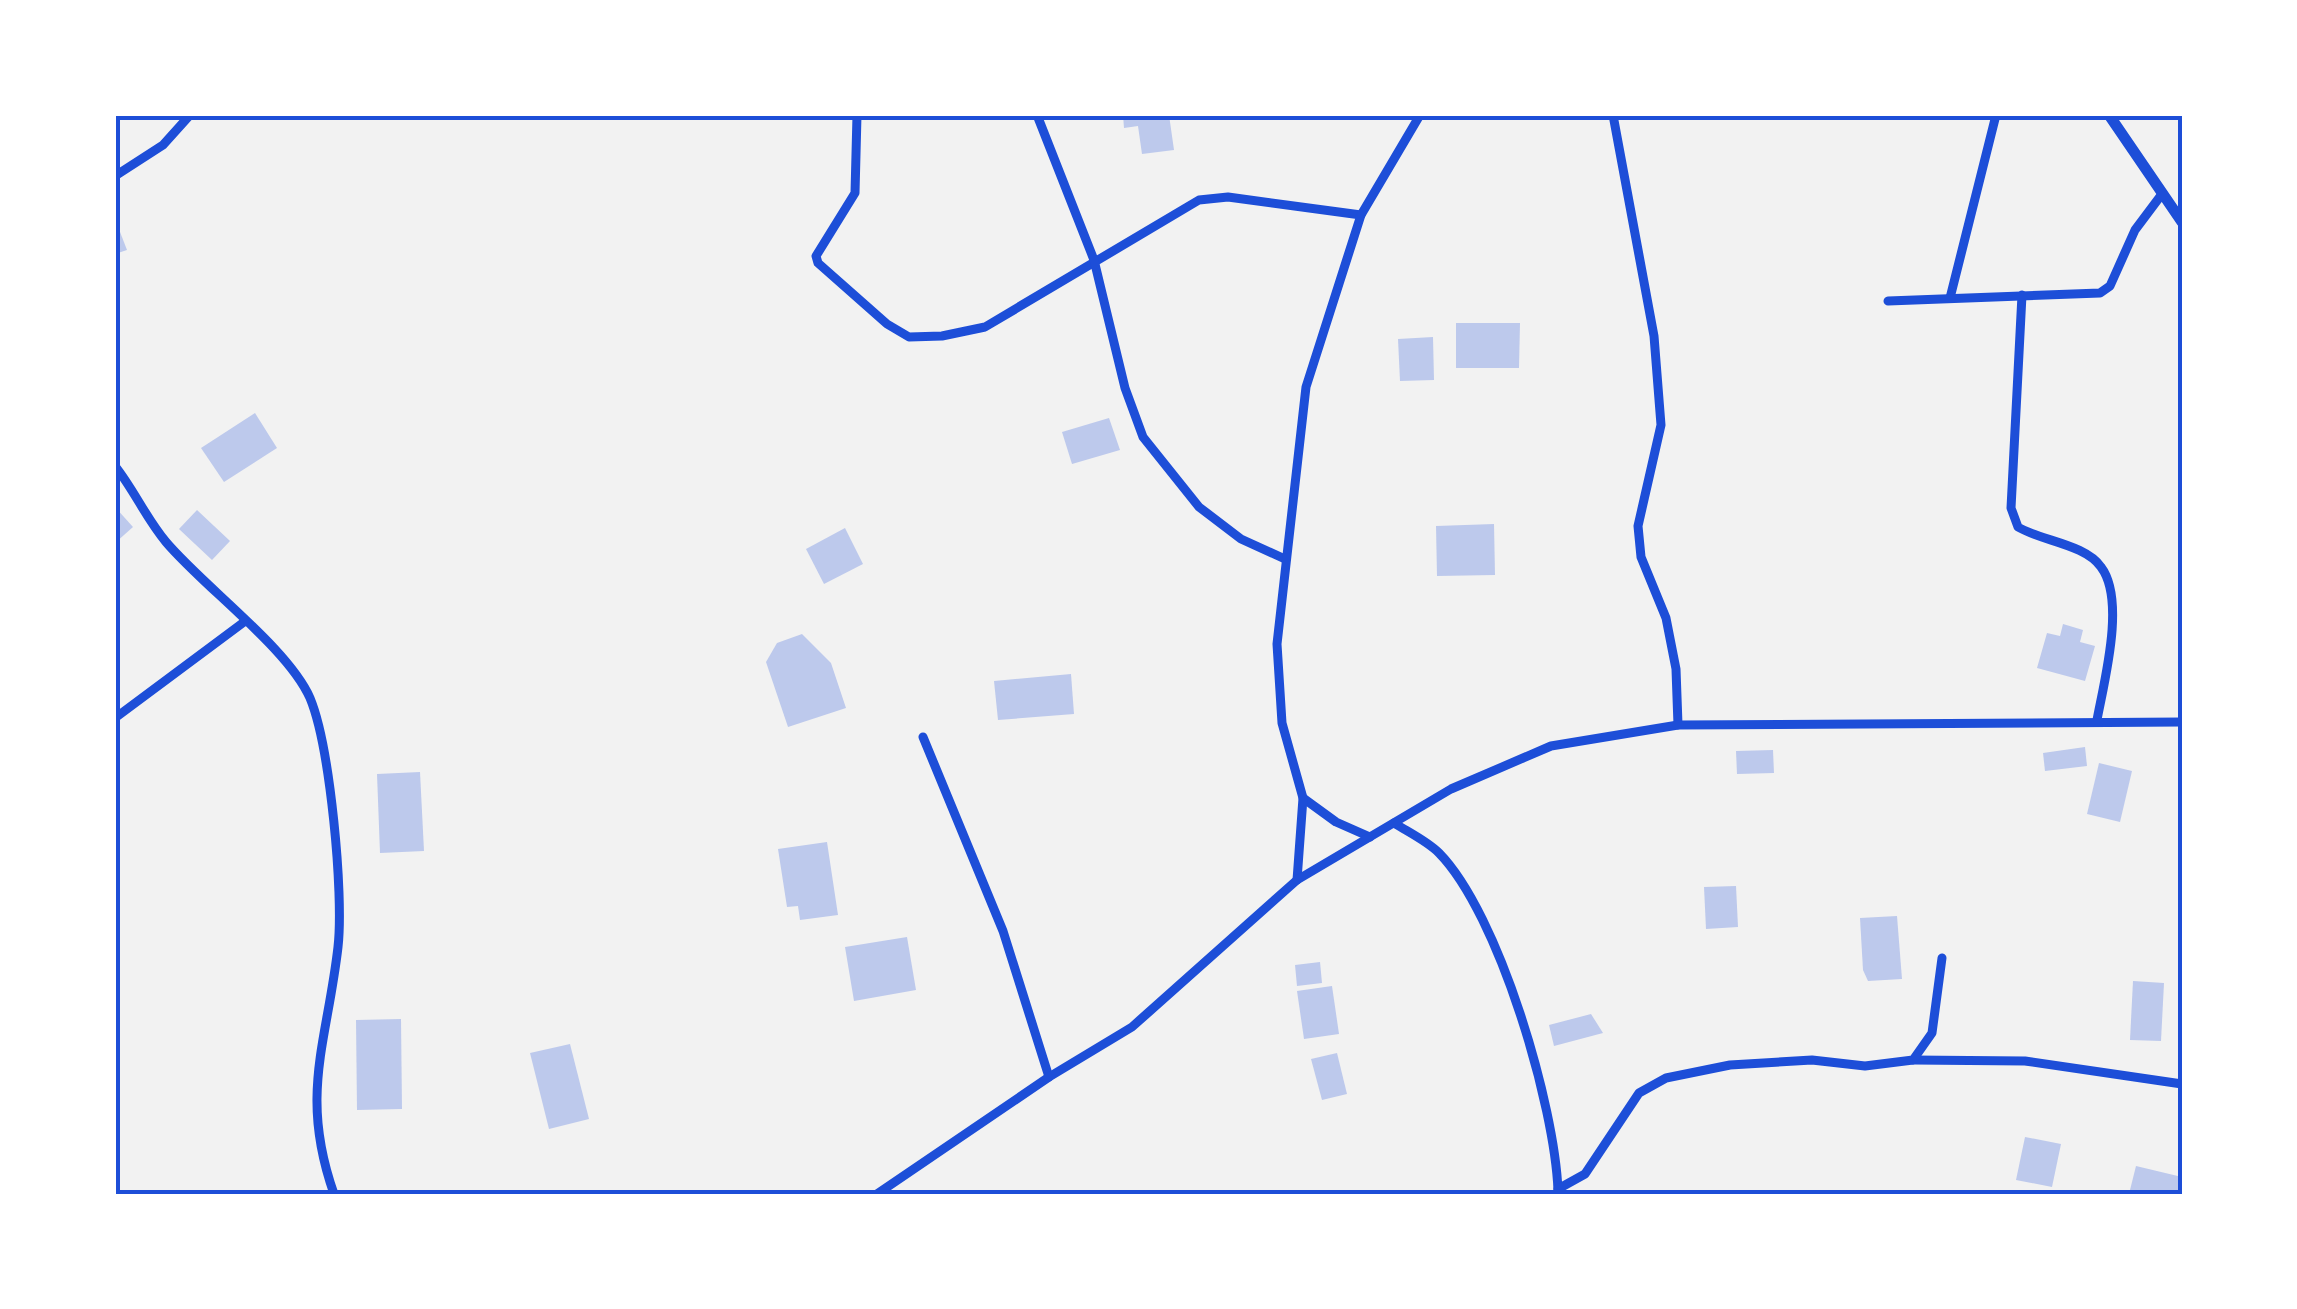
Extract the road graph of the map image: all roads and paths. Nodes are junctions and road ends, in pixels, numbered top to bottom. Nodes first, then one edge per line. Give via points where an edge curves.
1 (190, 115) edge
2 (857, 115) edge
3 (1037, 115) edge
4 (1420, 115) edge
5 (1613, 115) edge
6 (1996, 115) edge
7 (2109, 115) edge
8 (115, 176) edge
9 (2162, 194) junction
10 (1361, 216) junction
11 (2182, 222) edge
12 (1094, 260) junction
13 (2022, 295) junction
14 (1950, 298) junction
15 (1888, 301) dead end
16 (115, 466) edge
17 (1285, 558) junction
18 (244, 622) junction
19 (115, 718) edge
20 (2098, 720) junction
21 (2182, 722) edge
22 (1678, 725) junction
23 (924, 737) dead end
24 (1302, 798) junction
25 (1394, 822) junction
26 (1370, 837) junction
27 (1297, 880) junction
28 (1942, 958) dead end
29 (1913, 1060) junction
30 (1050, 1077) junction
31 (2182, 1084) edge
32 (1558, 1192) edge
33 (334, 1194) edge
34 (877, 1194) edge

1 - 8 street via 163,145
2 - 12 street via 856,193 816,256 887,324 909,336 985,327
3 - 12 street
4 - 10 street
5 - 22 street via 1654,336 1661,424 1638,526 1641,557 1666,618
6 - 14 street
7 - 9 street
9 - 11 street
9 - 13 street via 2135,230 2110,286 2100,293
10 - 12 street via 1228,197 1199,200
10 - 17 street via 1306,388
12 - 17 street via 1143,437 1199,507 1241,540
13 - 14 street
13 - 20 street via 2011,508 2018,528 2101,566 2112,633
14 - 15 street
16 - 18 street via 166,543
17 - 24 street via 1278,644 1282,723
18 - 19 street
18 - 33 street via 308,693 319,722 341,903 314,1080
20 - 21 street
20 - 22 street
22 - 25 street via 1552,746 1452,788
23 - 30 street via 1004,930
24 - 26 street
24 - 27 street
25 - 26 street
25 - 32 street via 1438,852 1504,970 1553,1134
26 - 27 street
27 - 30 street via 1132,1027
28 - 29 street via 1932,1032
29 - 31 street via 2025,1062
29 - 32 street via 1730,1064 1666,1078 1639,1093 1585,1174
30 - 34 street

